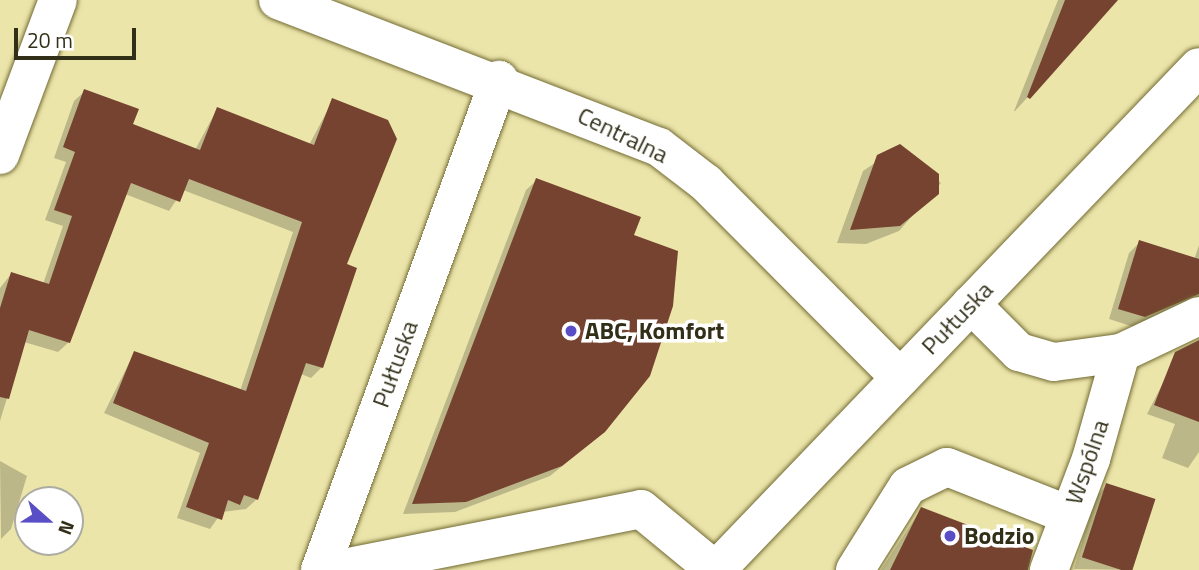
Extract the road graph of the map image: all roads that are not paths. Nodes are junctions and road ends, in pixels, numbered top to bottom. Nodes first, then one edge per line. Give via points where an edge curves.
1 (58, 0) edge
2 (278, 0) edge
3 (1199, 67) edge
4 (499, 80) junction
5 (0, 155) edge
6 (971, 304) junction
7 (1199, 316) edge
8 (1121, 353) junction
9 (900, 378) junction
10 (1069, 515) junction
11 (320, 570) edge
12 (334, 570) edge
13 (715, 570) edge
14 (855, 570) edge
15 (1049, 570) edge

1 - 5 street
2 - 4 street, Centralna
3 - 6 street, Pułtuska
4 - 9 street, Centralna via 659,147 706,183
4 - 11 street, Pułtuska
6 - 8 street via 1019,352 1054,362
6 - 9 street, Pułtuska
7 - 8 street
8 - 10 street, Wspólna
9 - 13 street, Pułtuska
10 - 14 street via 947,467 908,486
10 - 15 street, Wspólna
12 - 13 street, Pułtuska via 641,509

